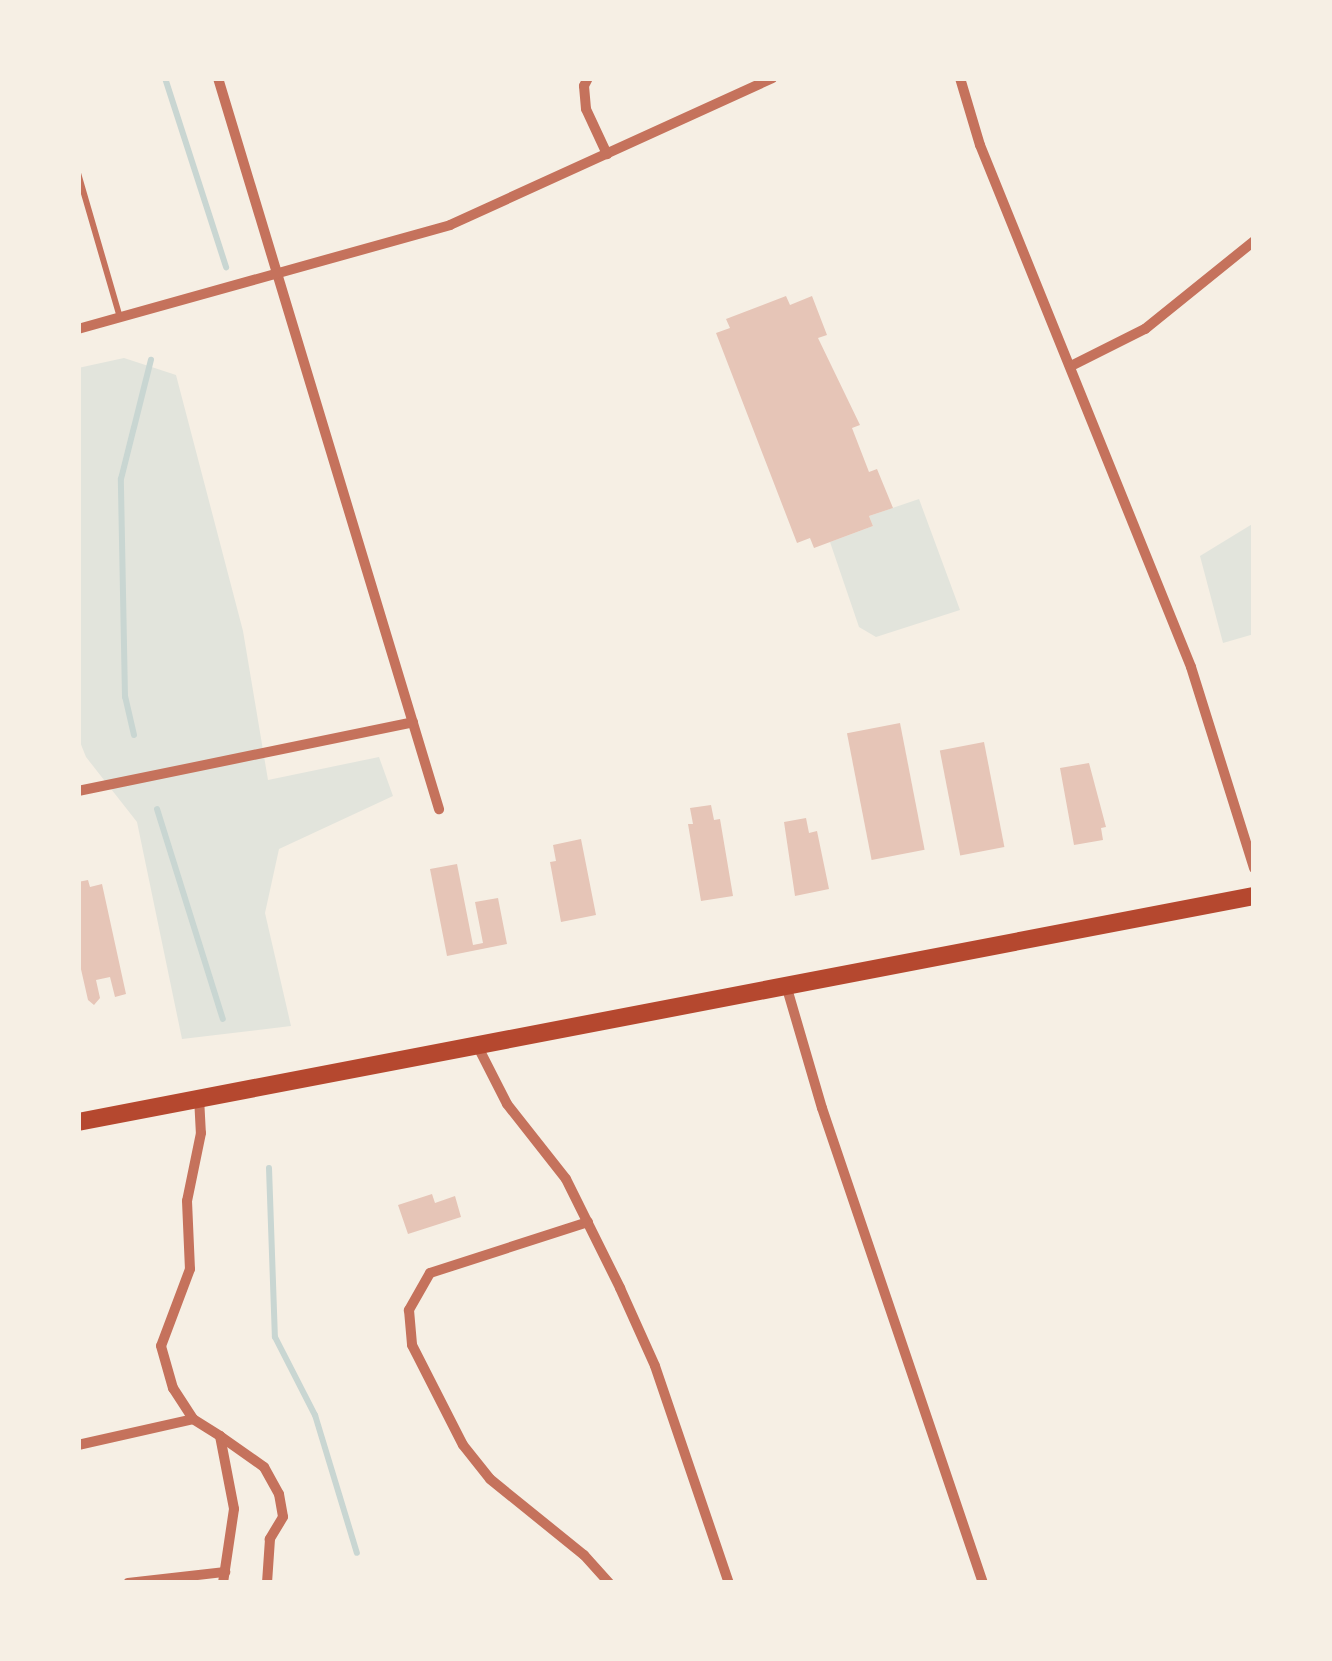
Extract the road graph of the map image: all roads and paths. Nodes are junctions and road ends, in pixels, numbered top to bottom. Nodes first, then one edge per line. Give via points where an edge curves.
1 (218, 78) edge
2 (588, 78) edge
3 (772, 78) edge
4 (960, 78) edge
5 (607, 154) junction
6 (78, 173) edge
7 (1254, 241) edge
8 (278, 276) junction
9 (120, 318) junction
10 (78, 328) edge
11 (1071, 366) junction
12 (413, 722) junction
13 (78, 791) edge
14 (439, 809) dead end
15 (1254, 868) edge
16 (1254, 896) edge
17 (786, 986) junction
18 (478, 1047) junction
19 (199, 1097) junction
20 (78, 1122) edge
21 (588, 1222) junction
22 (193, 1419) junction
23 (220, 1436) junction
24 (78, 1445) edge
25 (224, 1578) edge
26 (128, 1583) edge
27 (267, 1583) edge
28 (609, 1583) edge
29 (729, 1583) edge
30 (983, 1583) edge

1 - 8 street
2 - 5 street via 586,109
3 - 5 street
4 - 11 street
5 - 8 street via 450,225
6 - 9 lane
7 - 11 street via 1145,328
8 - 9 street
8 - 12 street
9 - 10 street
11 - 15 street via 1191,667
12 - 13 street
12 - 14 street
16 - 17 highway
17 - 18 highway
17 - 30 street
18 - 19 highway
18 - 21 street
19 - 20 highway
19 - 22 street via 201,1133 187,1201 190,1268 161,1346
21 - 28 street via 430,1273 410,1310 412,1345 490,1479
21 - 29 street via 656,1366
22 - 23 street
22 - 24 street
23 - 25 street via 234,1509
23 - 27 street via 264,1467 279,1494 284,1517 270,1539
25 - 26 street

